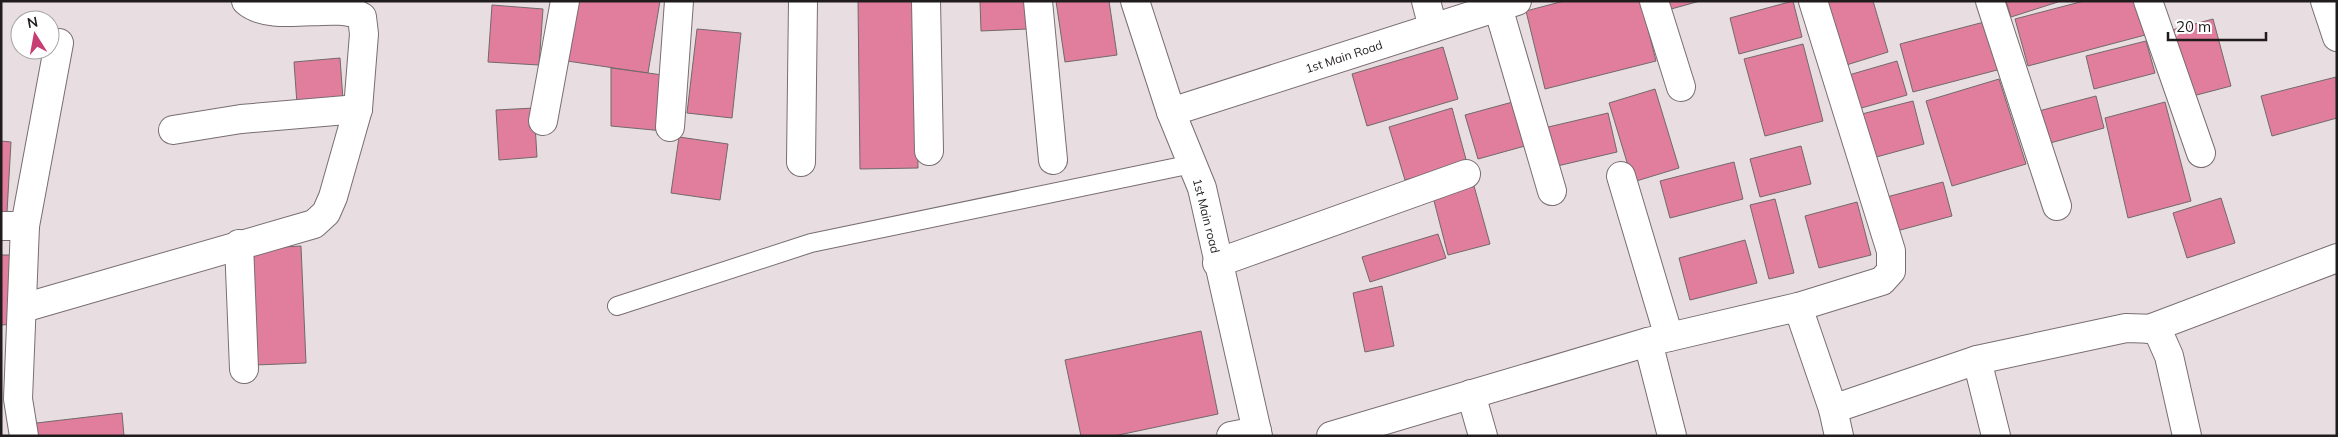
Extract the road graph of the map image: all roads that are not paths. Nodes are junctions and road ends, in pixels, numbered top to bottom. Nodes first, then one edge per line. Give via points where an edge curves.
1 (246, 1) edge
2 (565, 1) edge
3 (678, 1) edge
4 (803, 1) edge
5 (926, 1) edge
6 (1038, 1) edge
7 (1135, 1) edge
8 (1426, 1) edge
9 (1654, 1) edge
10 (1813, 1) edge
11 (1990, 1) edge
12 (2148, 1) edge
13 (2325, 1) edge
14 (1507, 4) edge
15 (362, 7) edge
16 (1433, 28) junction
17 (2337, 37) edge
18 (55, 60) edge
19 (1681, 86) dead end
20 (358, 109) junction
21 (1171, 112) junction
22 (543, 121) dead end
23 (670, 127) dead end
24 (173, 130) dead end
25 (929, 151) dead end
26 (2202, 153) dead end
27 (1053, 160) dead end
28 (801, 162) dead end
29 (1192, 164) junction
30 (1466, 174) dead end
31 (1621, 176) dead end
32 (1552, 191) dead end
33 (2057, 206) dead end
34 (13, 226) edge
35 (239, 244) junction
36 (2337, 258) edge
37 (1217, 263) junction
38 (617, 306) dead end
39 (1798, 307) junction
40 (23, 308) junction
41 (2149, 328) junction
42 (1659, 339) junction
43 (1977, 360) junction
44 (244, 368) dead end
45 (1471, 394) junction
46 (9, 399) edge
47 (1833, 409) junction
48 (1249, 434) edge
49 (24, 436) edge
50 (1331, 436) edge
51 (1482, 436) edge
52 (1672, 436) edge
53 (1839, 436) edge
54 (1996, 436) edge
55 (2187, 436) edge

1 - 15 street via 268,10
2 - 22 street
3 - 23 street
4 - 28 street
5 - 25 street
6 - 27 street
7 - 21 street, 1st Main road
8 - 16 street
9 - 19 street
10 - 39 street via 1890,251 1891,271 1882,281
11 - 33 street
12 - 26 street
13 - 17 street
14 - 16 street, 1st Main Road
14 - 32 street
15 - 20 street via 364,34
16 - 21 street, 1st Main Road
18 - 34 street
20 - 24 street via 241,119
20 - 35 street via 326,213 314,224
21 - 29 street, 1st Main road
29 - 37 street, 1st Main road via 1202,188
29 - 38 lane via 812,243
30 - 37 street
31 - 42 street
34 - 40 street
35 - 40 street
35 - 44 street
36 - 41 street
37 - 48 street, 1st Main road
39 - 42 street
39 - 47 street
40 - 46 street
41 - 43 street via 2126,328
41 - 55 street via 2157,329 2169,356
42 - 45 street
42 - 52 street
43 - 47 street
43 - 54 street
45 - 50 street
45 - 51 street
46 - 49 street
47 - 53 street

